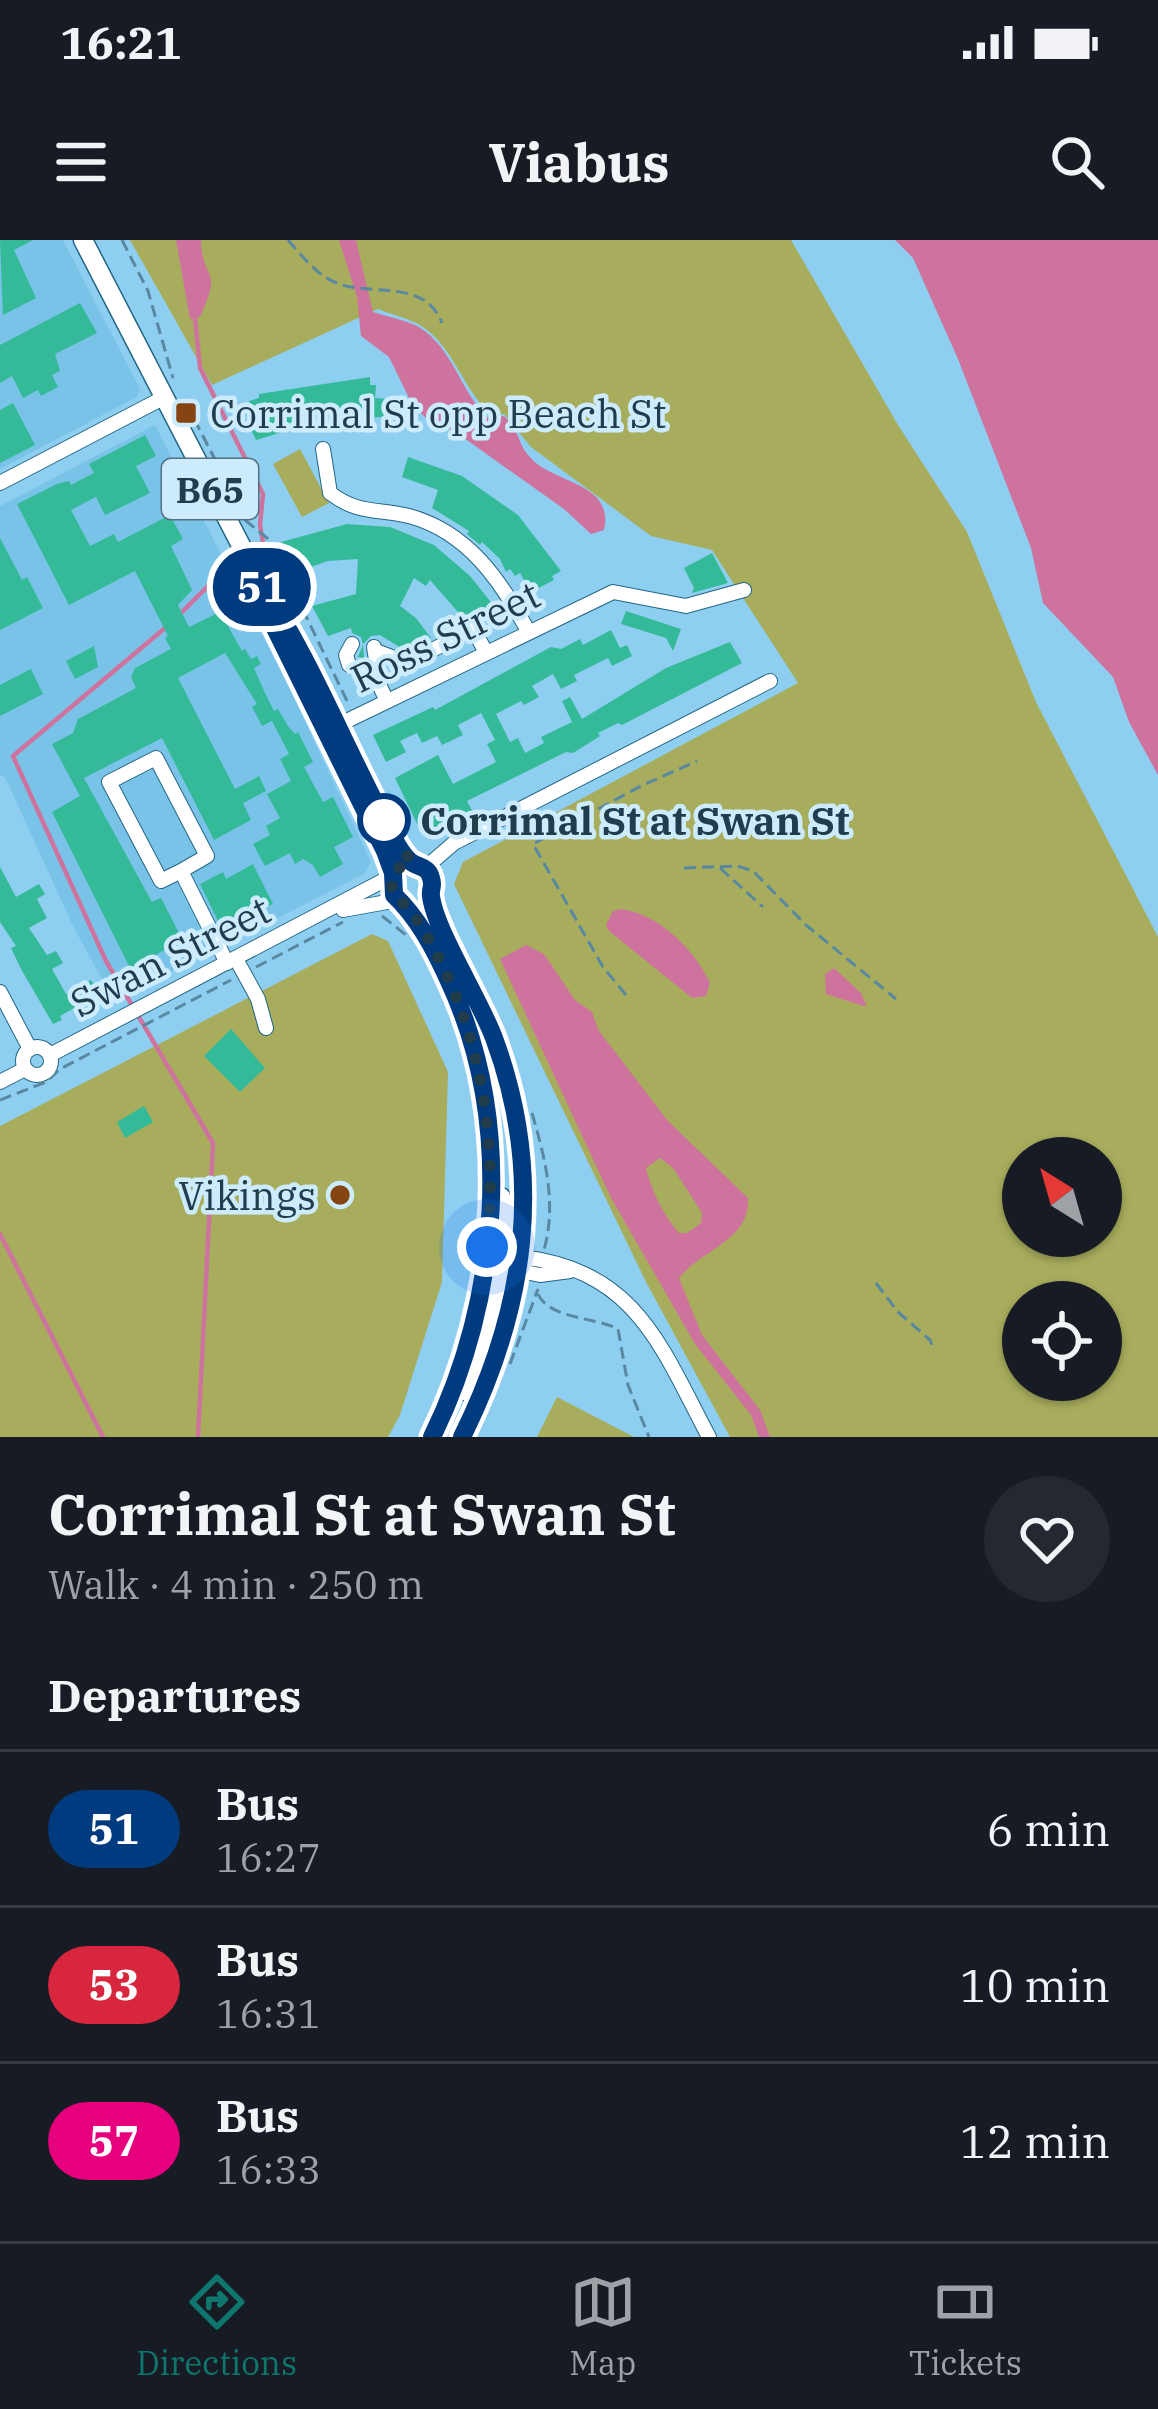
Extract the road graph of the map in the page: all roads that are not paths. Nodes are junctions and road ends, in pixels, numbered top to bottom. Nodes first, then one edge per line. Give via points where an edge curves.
1 (82, 240) edge
2 (174, 394) junction
3 (323, 449) dead end
4 (0, 483) edge
5 (744, 590) dead end
6 (528, 631) junction
7 (352, 644) dead end
8 (486, 652) junction
9 (371, 668) junction
10 (770, 681) dead end
11 (387, 701) junction
12 (331, 729) junction
13 (418, 866) junction
14 (182, 871) junction
15 (392, 875) junction
16 (430, 893) junction
17 (402, 902) junction
18 (320, 915) junction
19 (236, 965) junction
20 (0, 992) edge
21 (266, 1028) dead end
22 (30, 1049) junction
23 (50, 1055) junction
24 (26, 1069) junction
25 (0, 1082) edge
26 (487, 1129) junction
27 (518, 1264) junction
28 (436, 1437) edge
29 (462, 1437) edge
30 (709, 1437) edge

1 - 2 main road, B65
2 - 4 street
2 - 12 main road, B65
3 - 6 street via 330,493 350,509 405,515 448,533 502,584
5 - 6 street, Ross Street via 686,606 621,592
6 - 8 street, Ross Street
7 - 9 street via 349,665
8 - 9 street via 473,629 406,663 375,649
8 - 11 street, Ross Street
9 - 11 street
10 - 13 street
11 - 12 street, Ross Street
12 - 13 main road, B65
12 - 15 main road, B65
13 - 15 main road
13 - 16 main road, B65 via 431,877
14 - 14 street via 161,881 109,782 156,758 207,856
14 - 19 street
15 - 17 main road, B65
15 - 18 street, Swan Street
16 - 17 main road
16 - 27 main road, B65 via 510,1088 520,1154
17 - 18 street, Swan Street
17 - 26 main road, B65 via 469,1027
18 - 19 street, Swan Street
19 - 21 street
19 - 23 street, Swan Street
20 - 22 street
22 - 23 street
22 - 24 street
23 - 24 street via 46,1072
24 - 25 street
26 - 27 main road via 504,1241
26 - 28 main road, B65 via 489,1224 478,1305
27 - 28 main road via 499,1282 463,1397
27 - 29 main road, B65 via 499,1352
27 - 30 street via 540,1275 570,1271 616,1292 641,1316

